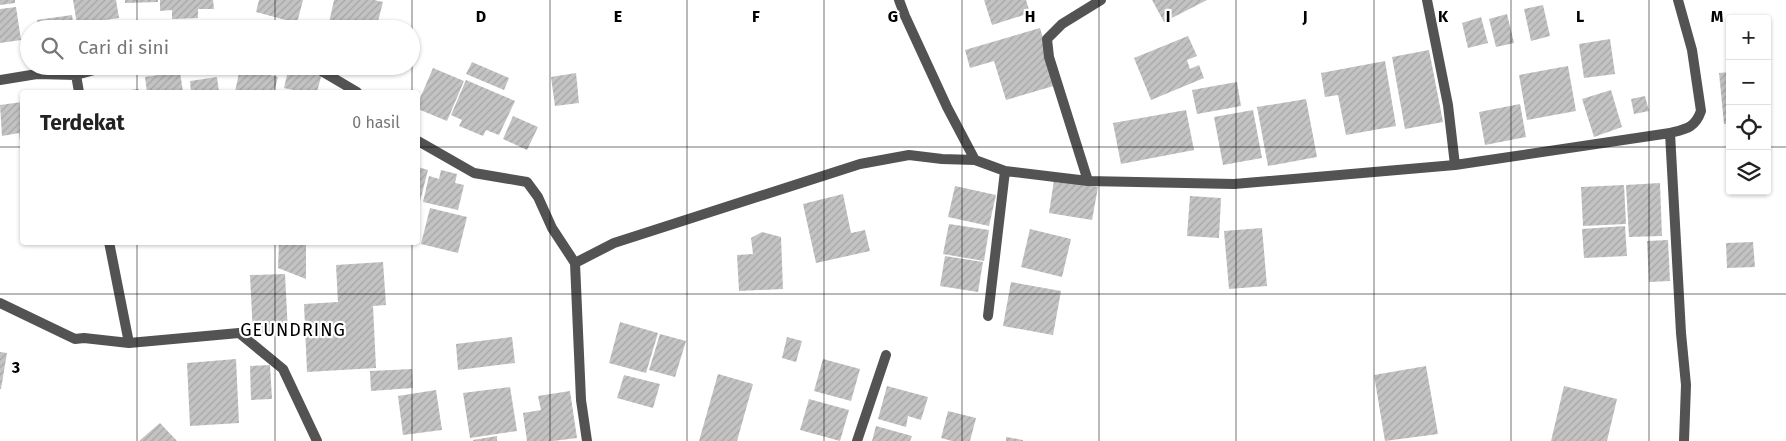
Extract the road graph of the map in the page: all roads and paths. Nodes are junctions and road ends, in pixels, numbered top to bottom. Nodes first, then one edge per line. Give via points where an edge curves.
1 (899, 0) edge
2 (1101, 0) edge
3 (1427, 0) edge
4 (1678, 0) edge
5 (31, 75) edge
6 (76, 75) edge
7 (328, 75) edge
8 (0, 80) edge
9 (79, 90) edge
10 (354, 90) edge
11 (1670, 133) junction
12 (420, 142) edge
13 (974, 160) junction
14 (1455, 165) junction
15 (1005, 172) junction
16 (1088, 181) junction
17 (110, 245) edge
18 (575, 263) junction
19 (0, 303) edge
20 (988, 316) dead end
21 (129, 343) junction
22 (886, 354) dead end
23 (317, 441) edge
24 (587, 441) edge
25 (857, 441) edge
26 (1684, 441) edge

1 - 13 street
2 - 16 street via 1062,24 1047,39 1049,57
3 - 14 street via 1448,105
4 - 11 street via 1692,50 1700,111 1693,125
5 - 8 street
6 - 9 street
7 - 10 street
11 - 14 street
11 - 26 street via 1686,385
12 - 18 street via 474,173 526,182 538,197 552,228
13 - 15 street
13 - 18 street via 909,155 860,164 614,243
14 - 16 street via 1234,184
15 - 16 street
15 - 20 street
17 - 21 street
18 - 24 street via 581,400
19 - 21 street via 75,339
21 - 23 street via 239,333 283,369
22 - 25 street

